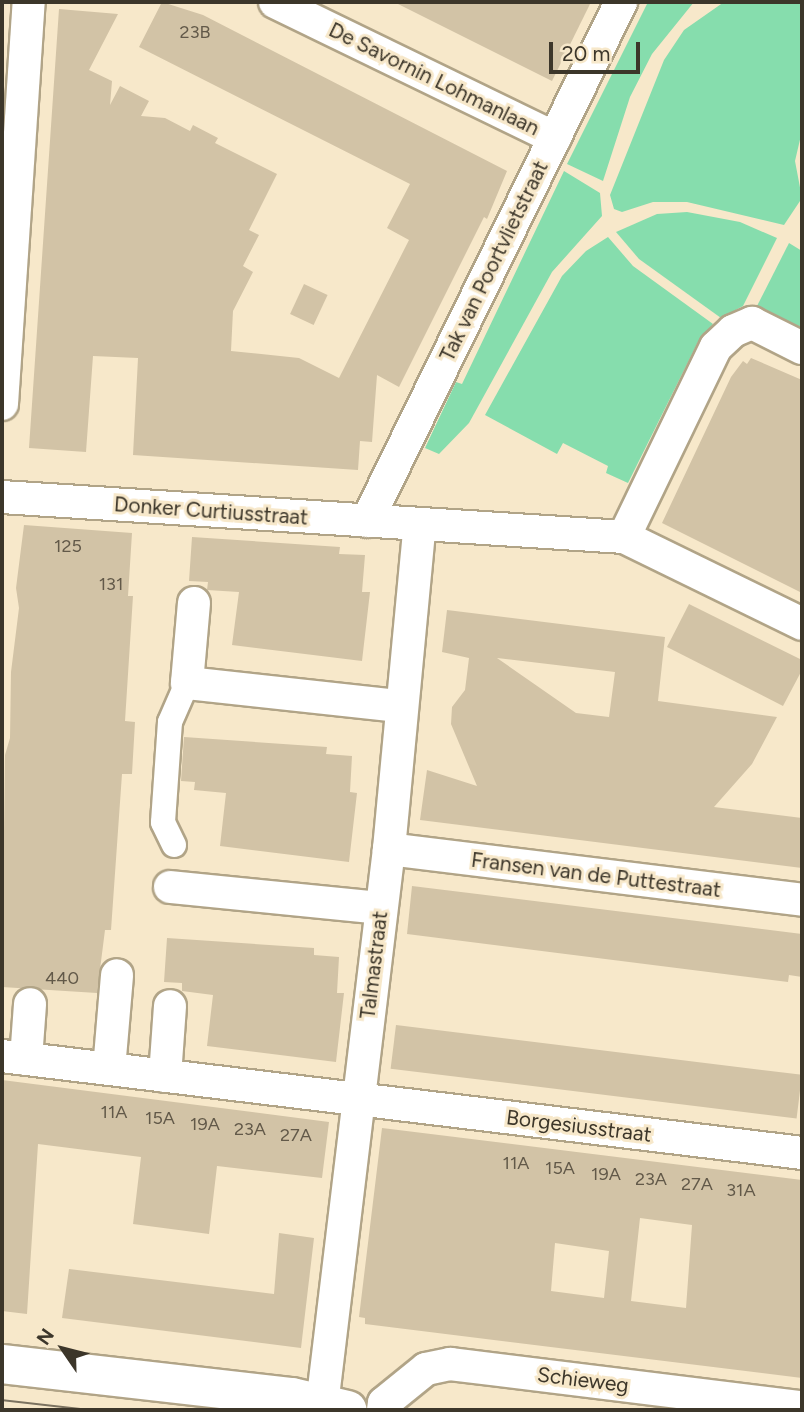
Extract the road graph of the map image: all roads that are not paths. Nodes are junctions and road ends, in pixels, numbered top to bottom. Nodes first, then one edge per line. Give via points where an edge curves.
1 (29, 2) edge
2 (275, 2) edge
3 (621, 2) edge
4 (555, 138) junction
5 (802, 348) edge
6 (2, 404) edge
7 (2, 497) edge
8 (367, 521) junction
9 (420, 524) junction
10 (624, 537) junction
11 (194, 603) dead end
12 (802, 624) edge
13 (187, 682) junction
14 (400, 706) junction
15 (174, 845) dead end
16 (389, 849) junction
17 (170, 887) dead end
18 (802, 900) edge
19 (381, 908) junction
20 (117, 975) dead end
21 (30, 1004) dead end
22 (170, 1006) dead end
23 (14, 1058) edge
24 (109, 1069) junction
25 (165, 1076) junction
26 (356, 1099) junction
27 (802, 1153) edge
28 (2, 1364) edge
29 (332, 1396) edge
30 (802, 1407) edge
31 (383, 1410) edge

1 - 6 street
2 - 4 street, De Savornin Lohmanlaan
3 - 4 street, Tak van Poortvlietstraat
4 - 8 street, Tak van Poortvlietstraat
5 - 10 street via 752,323 733,331 716,348
7 - 8 street, Donker Curtiusstraat
8 - 9 street, Donker Curtiusstraat
9 - 10 street, Donker Curtiusstraat
9 - 14 street, Talmastraat
10 - 12 street
11 - 13 street
13 - 14 street
13 - 15 street via 170,722 163,822
14 - 16 street, Talmastraat
16 - 18 street, Fransen van de Puttestraat
16 - 19 street, Talmastraat
17 - 19 street
19 - 26 street, Talmastraat
20 - 24 street
21 - 23 street
22 - 25 street
23 - 24 street, Borgesiusstraat
24 - 25 street, Borgesiusstraat
25 - 26 street, Borgesiusstraat
26 - 27 street, Borgesiusstraat
26 - 29 street, Talmastraat
28 - 29 main road
30 - 31 street, Schieweg via 450,1364 426,1369 384,1403

